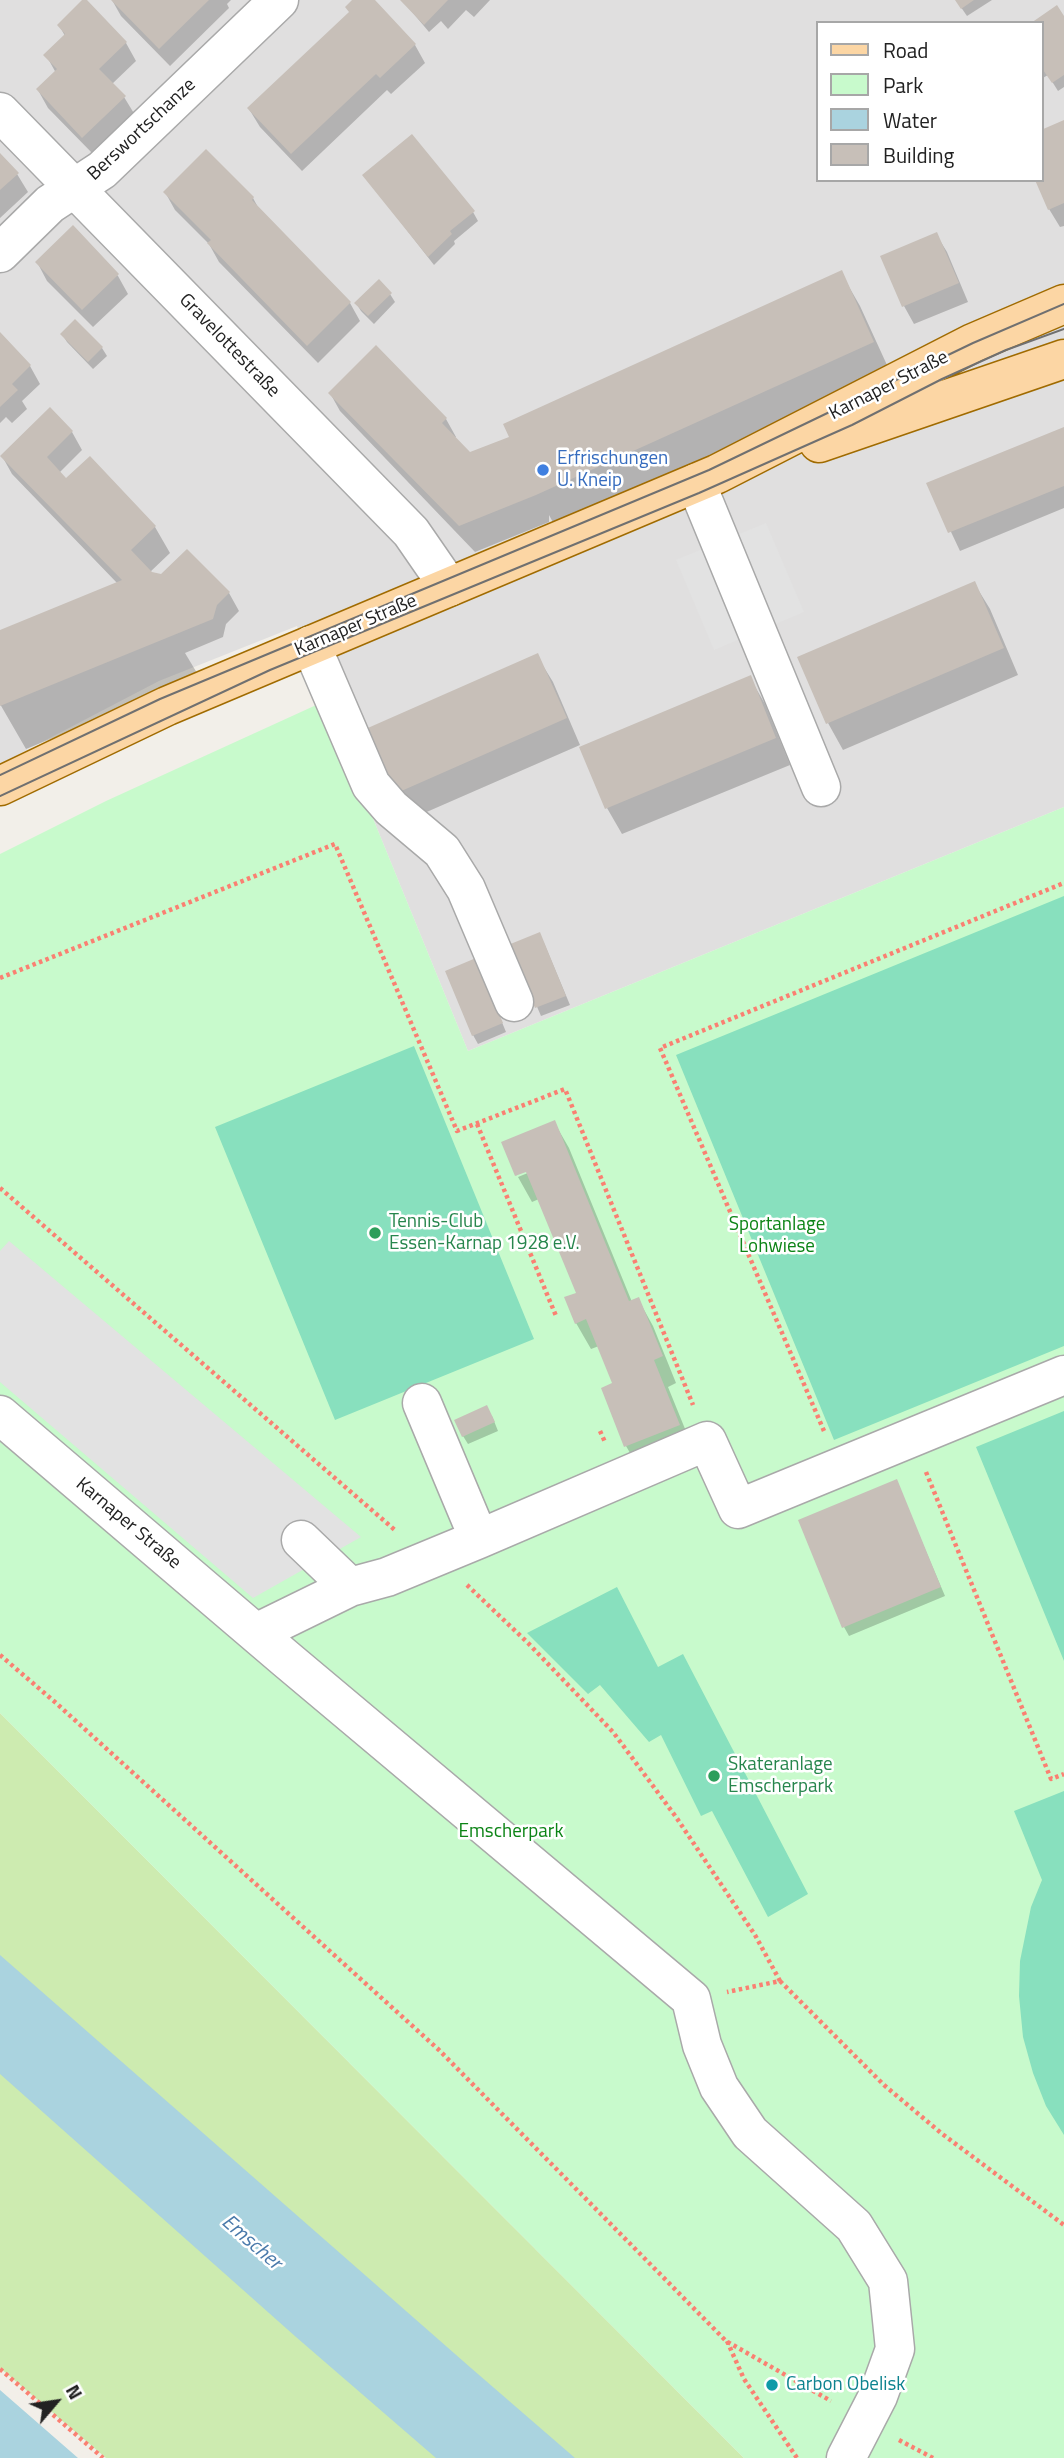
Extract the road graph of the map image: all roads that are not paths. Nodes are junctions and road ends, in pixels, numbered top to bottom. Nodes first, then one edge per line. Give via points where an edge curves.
1 (278, 0) edge
2 (0, 112) edge
3 (75, 189) junction
4 (0, 253) edge
5 (1064, 304) edge
6 (1064, 359) edge
7 (706, 479) junction
8 (449, 587) junction
9 (311, 645) junction
10 (0, 786) edge
11 (821, 787) dead end
12 (514, 1002) dead end
13 (1064, 1375) edge
14 (422, 1403) dead end
15 (0, 1415) edge
16 (479, 1539) junction
17 (301, 1540) dead end
18 (350, 1587) junction
19 (256, 1633) junction
20 (846, 2458) edge

1 - 3 street, Berswortschanze via 102,170
2 - 3 street, Gravelottestraße
3 - 4 street, Berswortschanze via 50,204
3 - 8 street, Gravelottestraße via 411,532
5 - 7 main road, Karnaper Straße via 973,343
6 - 7 main road, Karnaper Straße
7 - 8 main road, Karnaper Straße
7 - 11 street
8 - 9 main road, Karnaper Straße
9 - 10 main road, Karnaper Straße via 167,706
9 - 12 street via 371,785 442,851 466,889
13 - 16 street via 738,1508 708,1441
14 - 16 street
15 - 19 street, Karnaper Straße
16 - 18 street via 387,1577
17 - 18 street
18 - 19 street
19 - 20 street, Karnaper Straße via 691,1999 719,2087 750,2133 854,2226 888,2281 895,2349 878,2396

